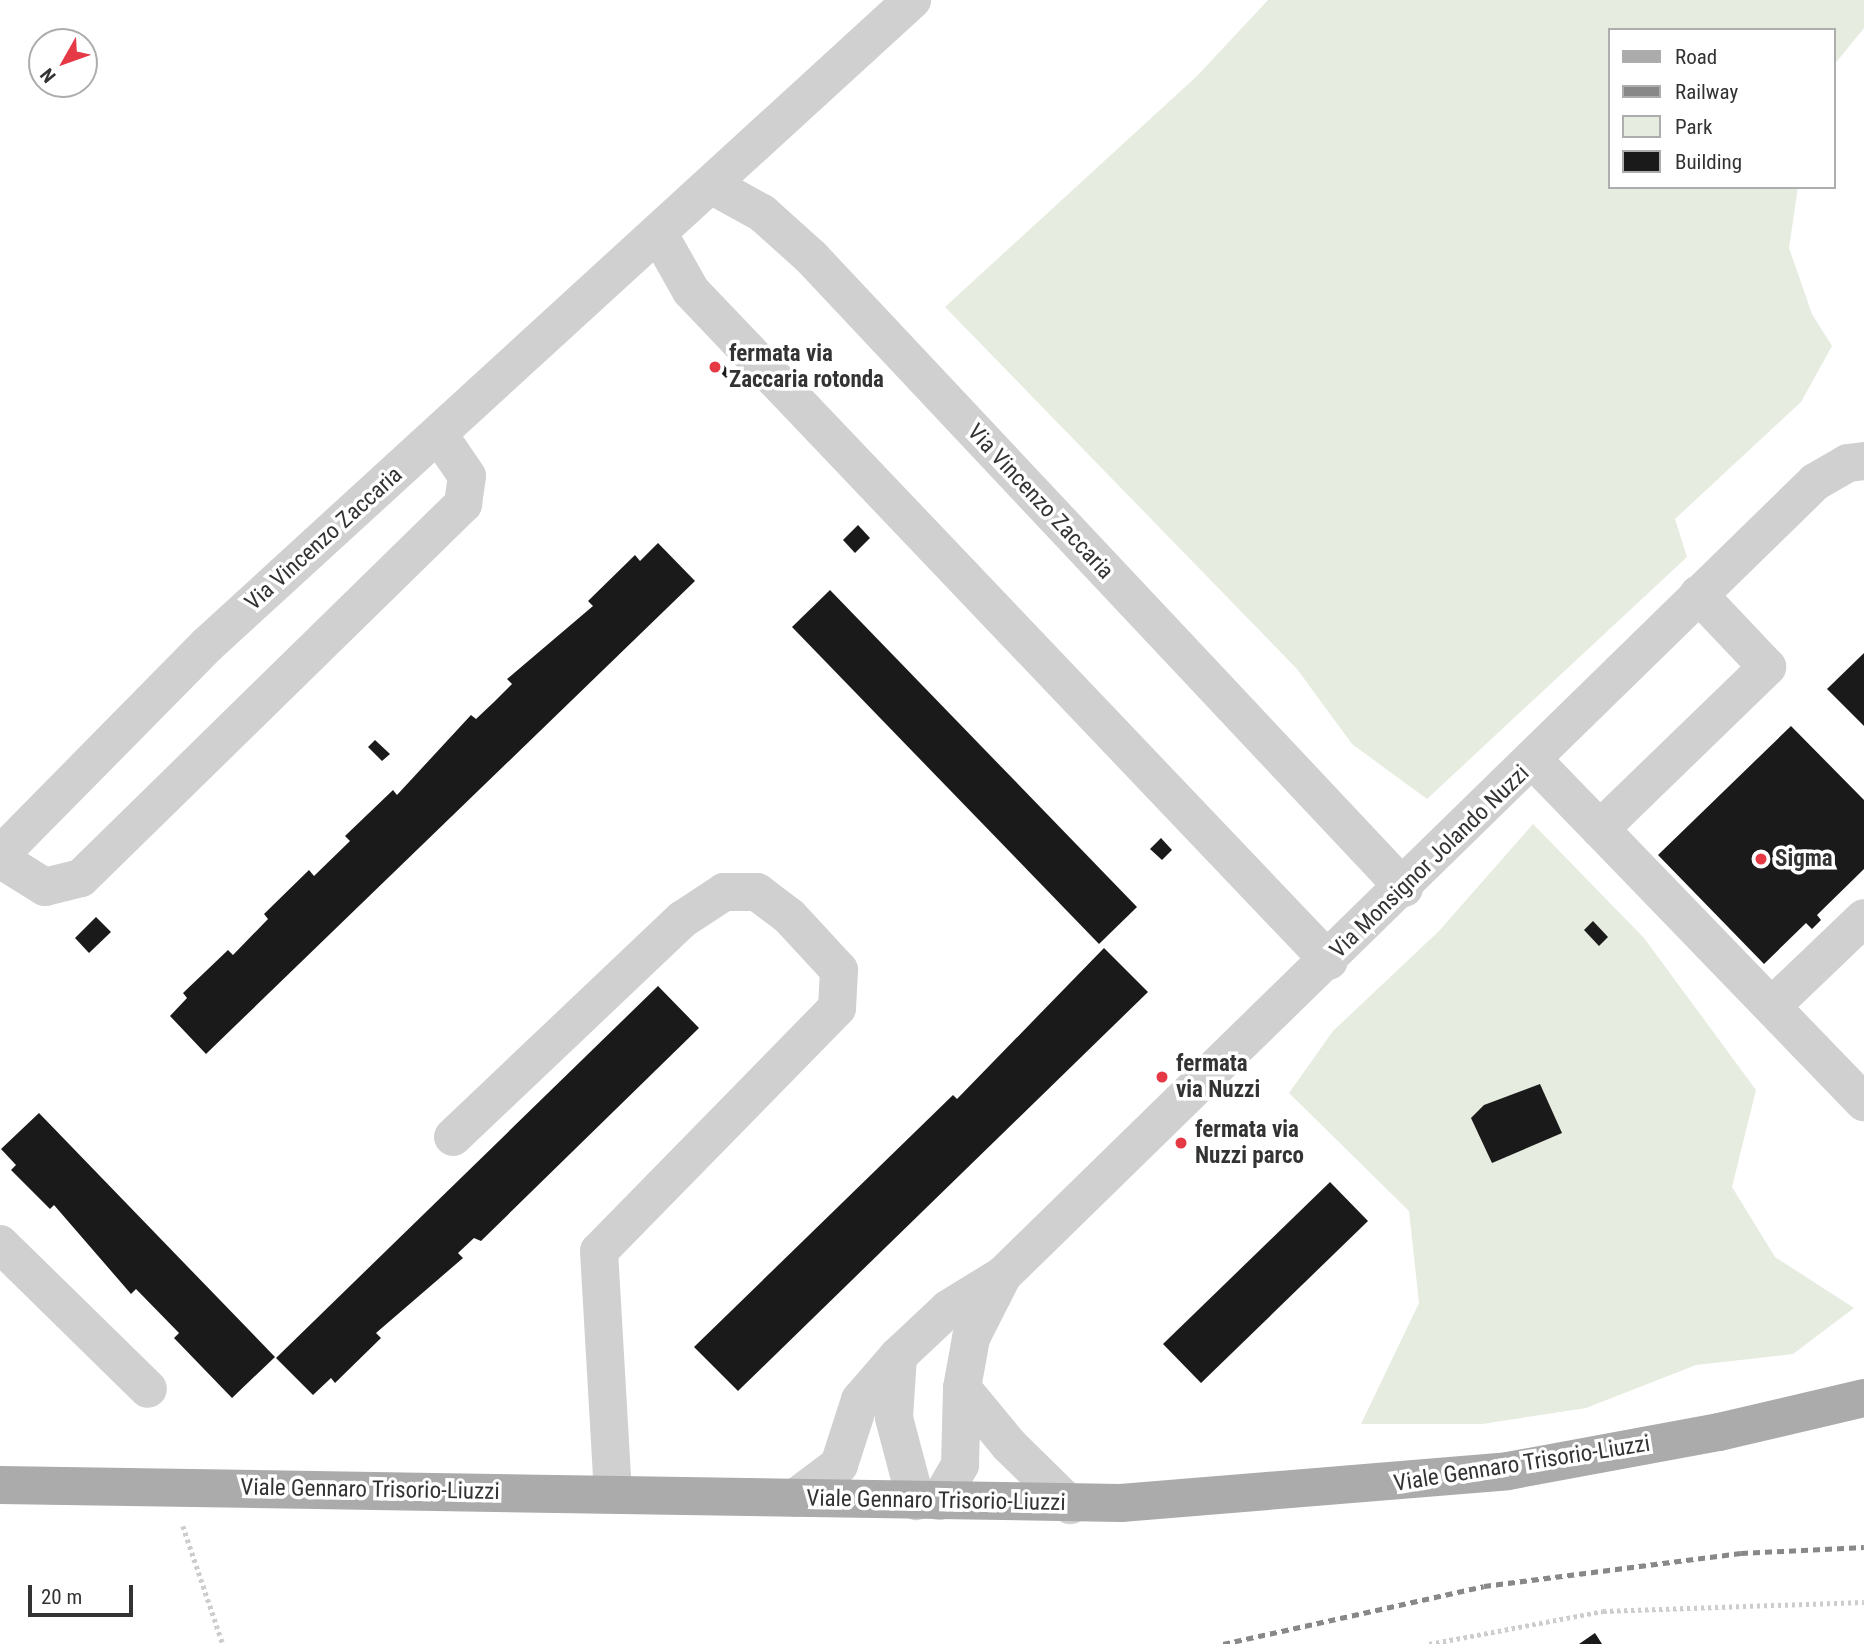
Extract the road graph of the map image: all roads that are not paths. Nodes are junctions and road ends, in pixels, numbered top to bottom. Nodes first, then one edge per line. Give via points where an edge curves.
1 (912, 0) edge
2 (713, 186) junction
3 (660, 236) junction
4 (439, 435) junction
5 (1864, 461) edge
6 (1699, 594) junction
7 (1534, 761) junction
8 (1600, 829) junction
9 (0, 857) edge
10 (1404, 888) junction
11 (1864, 918) edge
12 (1329, 961) junction
13 (1772, 1006) junction
14 (1864, 1102) edge
15 (453, 1137) dead end
16 (0, 1244) edge
17 (1003, 1275) junction
18 (898, 1356) junction
19 (962, 1388) junction
20 (148, 1389) dead end
21 (1864, 1398) edge
22 (0, 1485) edge
23 (613, 1493) junction
24 (796, 1498) junction
25 (928, 1501) junction
26 (1070, 1505) junction

1 - 2 street
2 - 3 street, Via Vincenzo Zaccaria
2 - 10 street, Via Vincenzo Zaccaria via 762,213 811,257
3 - 4 street, Via Vincenzo Zaccaria
3 - 12 street via 691,290
4 - 9 street, Via Vincenzo Zaccaria via 207,645
4 - 9 street via 467,476 464,504 81,878 44,887
5 - 6 street, Via Monsignor Jolando Nuzzi via 1848,463 1815,482
6 - 7 street, Via Monsignor Jolando Nuzzi
6 - 8 street via 1767,667
7 - 8 street
7 - 10 street, Via Monsignor Jolando Nuzzi
8 - 13 street
10 - 12 street, Via Monsignor Jolando Nuzzi
11 - 13 street
12 - 17 street, Via Monsignor Jolando Nuzzi
13 - 14 street
15 - 23 street via 683,919 724,892 757,892 789,916 839,970 837,1008 599,1251
16 - 20 street
17 - 18 street via 948,1309
17 - 19 street via 971,1338
18 - 24 street via 860,1400 839,1465
18 - 25 street via 894,1418
19 - 25 street via 960,1465
19 - 26 street via 1009,1445
21 - 26 main road, Viale Gennaro Trisorio-Liuzzi via 1719,1432 1508,1471 1286,1493
22 - 23 main road, Viale Gennaro Trisorio-Liuzzi
23 - 24 main road, Viale Gennaro Trisorio-Liuzzi
24 - 25 main road, Viale Gennaro Trisorio-Liuzzi
25 - 26 main road, Viale Gennaro Trisorio-Liuzzi

